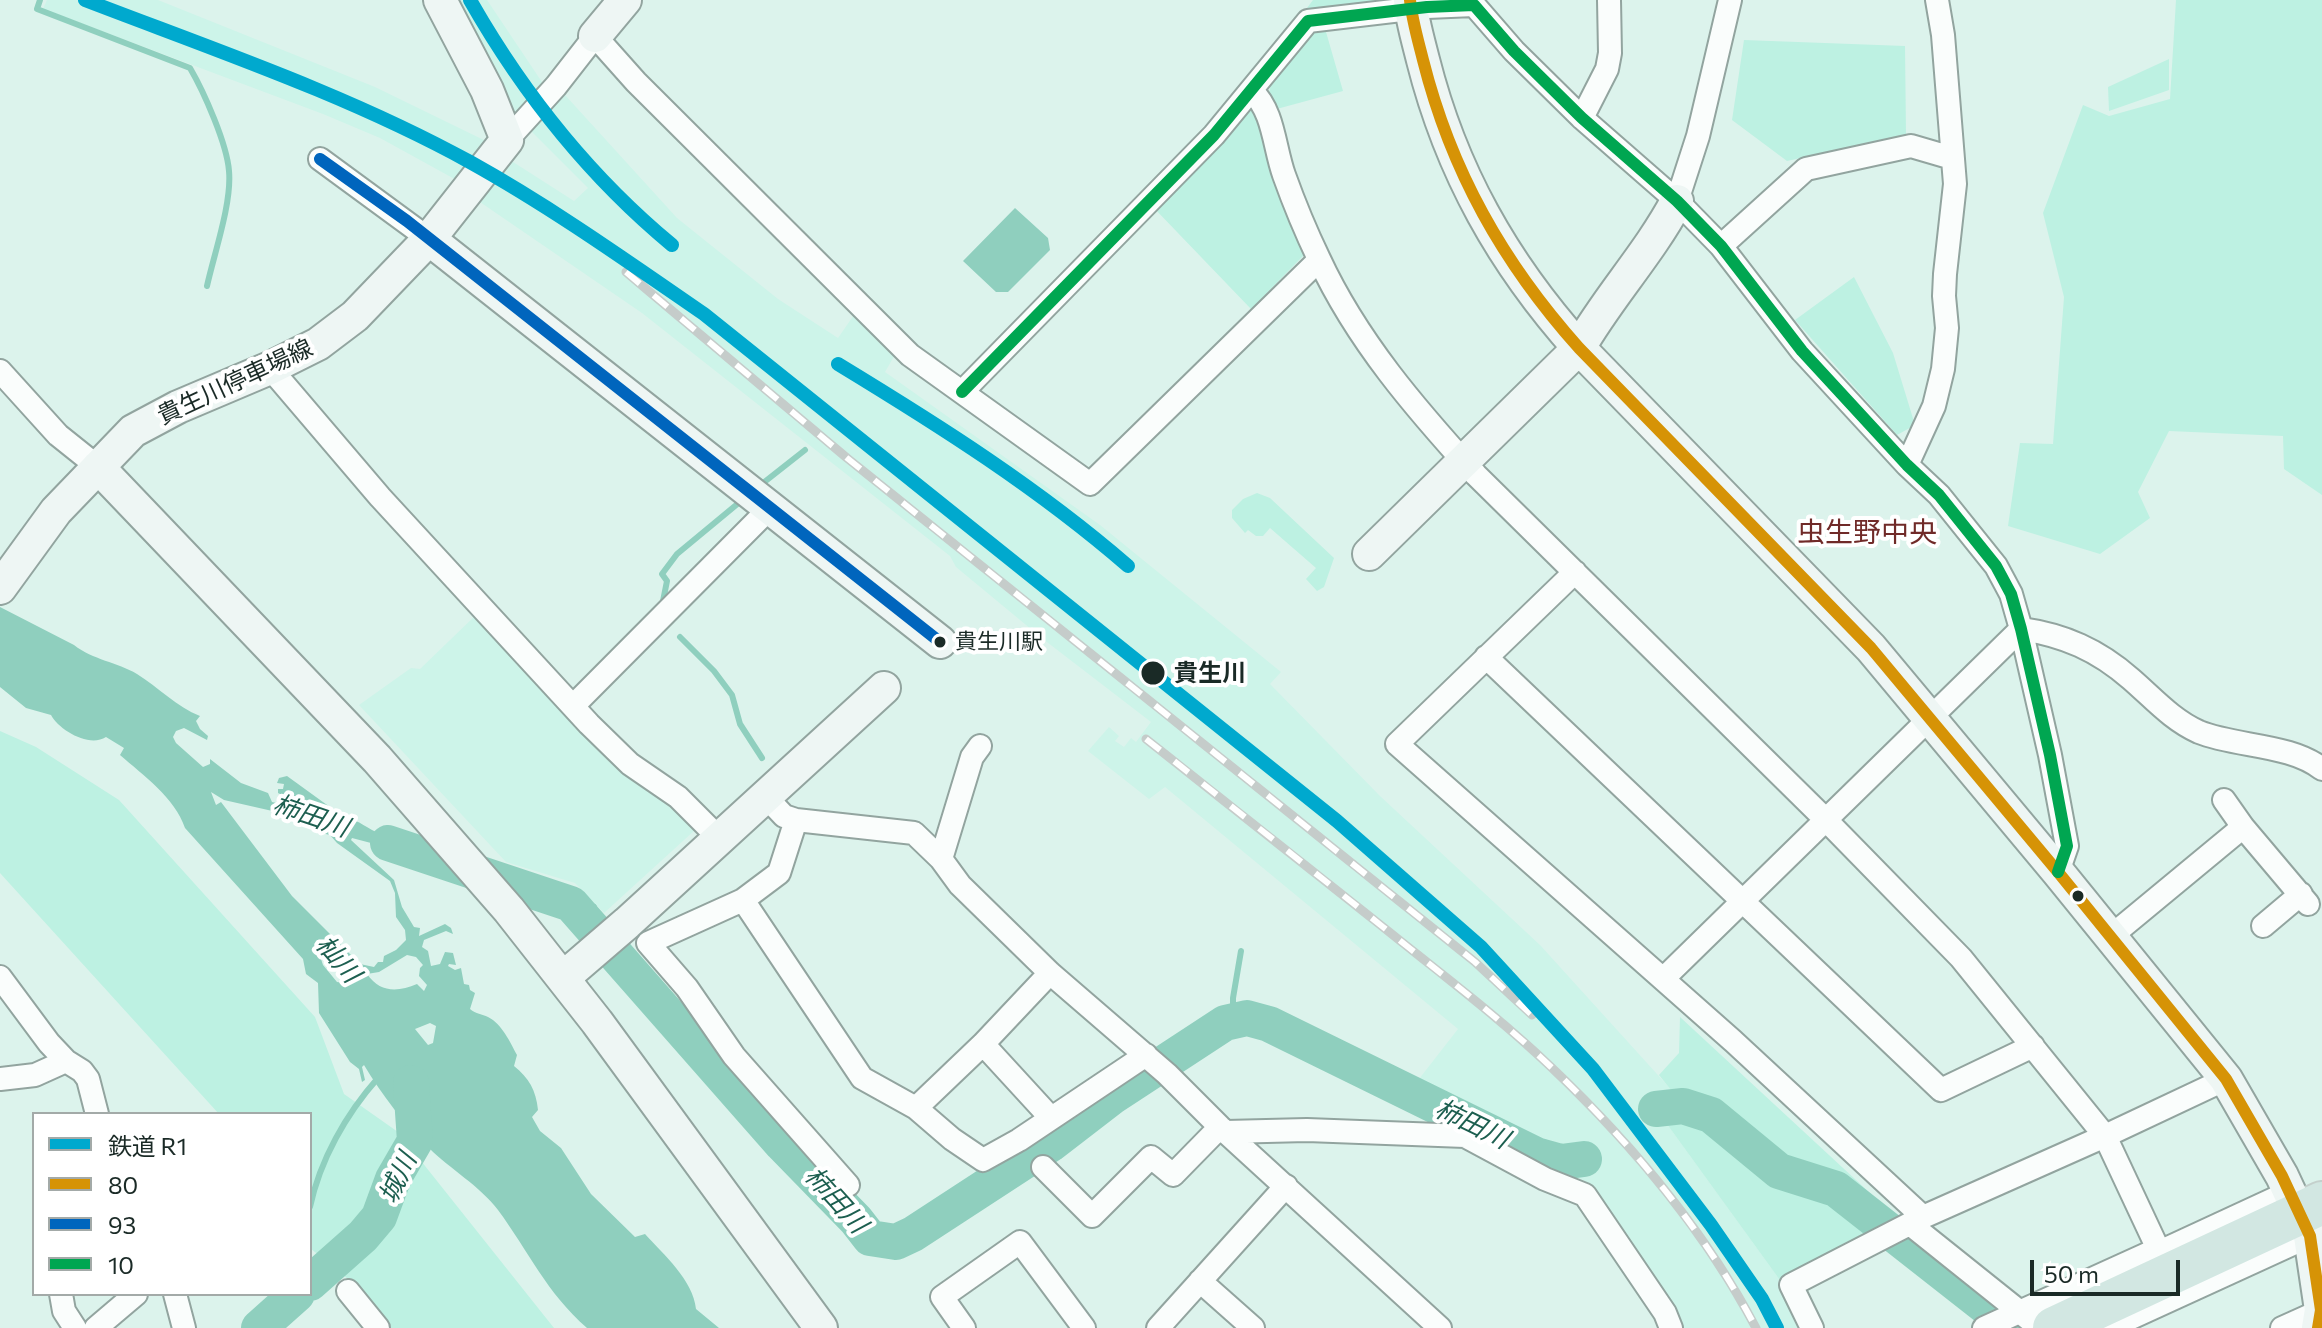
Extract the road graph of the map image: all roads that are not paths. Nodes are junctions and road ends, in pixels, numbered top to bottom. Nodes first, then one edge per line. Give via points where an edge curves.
1 (440, 0) edge
2 (625, 0) edge
3 (1609, 0) edge
4 (1730, 0) edge
5 (1937, 0) edge
6 (1410, 5) edge
7 (595, 36) junction
8 (1252, 91) junction
9 (1582, 118) junction
10 (507, 140) junction
11 (1952, 158) junction
12 (320, 159) dead end
13 (1677, 201) junction
14 (429, 239) junction
15 (1721, 246) junction
16 (1319, 260) junction
17 (1579, 348) junction
18 (270, 368) junction
19 (0, 371) edge
20 (962, 392) junction
21 (1463, 461) junction
22 (1907, 465) junction
23 (90, 475) junction
24 (771, 507) junction
25 (1369, 554) dead end
26 (1575, 572) junction
27 (0, 588) edge
28 (2021, 629) junction
29 (940, 642) dead end
30 (1486, 657) junction
31 (884, 688) dead end
32 (574, 705) junction
33 (1930, 719) junction
34 (980, 746) dead end
35 (2322, 769) edge
36 (766, 797) junction
37 (2224, 800) dead end
38 (1825, 819) junction
39 (796, 820) junction
40 (2243, 827) junction
41 (719, 838) junction
42 (941, 859) junction
43 (2058, 872) junction
44 (743, 900) junction
45 (1743, 901) junction
46 (2263, 926) dead end
47 (2110, 937) junction
48 (1050, 973) junction
49 (0, 977) edge
50 (563, 978) junction
51 (1663, 979) junction
52 (983, 1044) junction
53 (2033, 1046) junction
54 (66, 1061) junction
55 (1156, 1064) junction
56 (0, 1079) edge
57 (2226, 1079) junction
58 (916, 1108) junction
59 (96, 1112) edge
60 (1050, 1117) junction
61 (1223, 1129) junction
62 (2105, 1136) junction
63 (1043, 1167) dead end
64 (848, 1185) dead end
65 (1286, 1186) junction
66 (2306, 1211) edge
67 (1914, 1222) junction
68 (2158, 1249) junction
69 (1200, 1281) junction
70 (348, 1291) dead end
71 (61, 1296) edge
72 (134, 1296) edge
73 (176, 1296) edge
74 (2322, 1310) edge
75 (2037, 1320) edge
76 (1987, 1327) edge
77 (75, 1328) edge
78 (96, 1328) edge
79 (184, 1328) edge
80 (378, 1328) edge
81 (821, 1328) edge
82 (964, 1328) edge
83 (1084, 1328) edge
84 (1158, 1328) edge
85 (1253, 1328) edge
86 (1440, 1328) edge
87 (1671, 1328) edge
88 (1812, 1328) edge
89 (2041, 1328) edge
90 (2109, 1328) edge
91 (2282, 1328) edge
92 (2318, 1328) edge

1 - 10 street
2 - 7 street
3 - 9 street via 1607,69
4 - 13 street
5 - 11 street
6 - 8 street via 1308,21
6 - 9 street via 1474,5
6 - 17 street via 1457,166 1499,242
7 - 10 street
7 - 20 street via 894,340
8 - 16 street via 1264,102 1283,174
8 - 20 street
9 - 13 street
10 - 14 street, 貴生川停車場線
11 - 15 street via 1911,146 1806,169
11 - 22 street via 1955,184 1945,274 1943,369 1934,406
12 - 14 street
13 - 15 street
13 - 17 street
14 - 18 street, 貴生川停車場線 via 355,316 318,344
14 - 24 street
15 - 22 street via 1802,351
16 - 20 street via 1090,484
16 - 21 street via 1373,351
17 - 21 street
17 - 33 street via 1814,586
18 - 23 street, 貴生川停車場線 via 133,431
18 - 32 street
19 - 23 street
21 - 25 street
21 - 26 street
22 - 28 street via 1939,495 1996,566
23 - 27 street, 貴生川停車場線 via 46,523
23 - 50 street via 377,759
24 - 29 street
24 - 32 street
26 - 30 street
26 - 38 street
28 - 33 street
28 - 35 street via 2088,648 2180,723 2201,733 2298,757
28 - 43 street via 2067,846
30 - 45 street
30 - 51 street via 1397,744
31 - 36 street
32 - 41 street via 630,764 678,797
33 - 38 street
33 - 43 street
34 - 42 street
36 - 39 street via 784,816
36 - 41 street
37 - 40 street
38 - 45 street
38 - 53 street via 1961,958
39 - 42 street via 914,833
39 - 44 street via 779,873
40 - 46 street via 2304,899
40 - 47 street
41 - 50 street
42 - 48 street via 960,885
43 - 47 street
44 - 58 street via 862,1078
44 - 64 street via 648,943 734,1056
45 - 51 street
45 - 53 street via 1941,1090
47 - 57 street
48 - 52 street
48 - 55 street
49 - 54 street
50 - 81 street
51 - 67 street
52 - 58 street
52 - 60 street
53 - 62 street
54 - 56 street via 35,1075
54 - 59 street via 88,1079
55 - 60 street
55 - 61 street
57 - 62 street
57 - 66 street
58 - 60 street via 983,1160
61 - 63 street via 1173,1175 1151,1157 1092,1216
61 - 65 street
61 - 87 street via 1465,1136 1585,1195
62 - 67 street
62 - 68 street
65 - 69 street
65 - 86 street
66 - 68 street
66 - 74 street
66 - 75 highway via 2140,1289
66 - 90 street
67 - 75 street
67 - 88 street via 1791,1285
68 - 75 street
69 - 84 street
69 - 85 street
70 - 80 street
71 - 77 street
72 - 78 street
73 - 79 street
74 - 91 street
74 - 92 street
75 - 76 street
75 - 89 street
82 - 83 street via 942,1297 1020,1242

